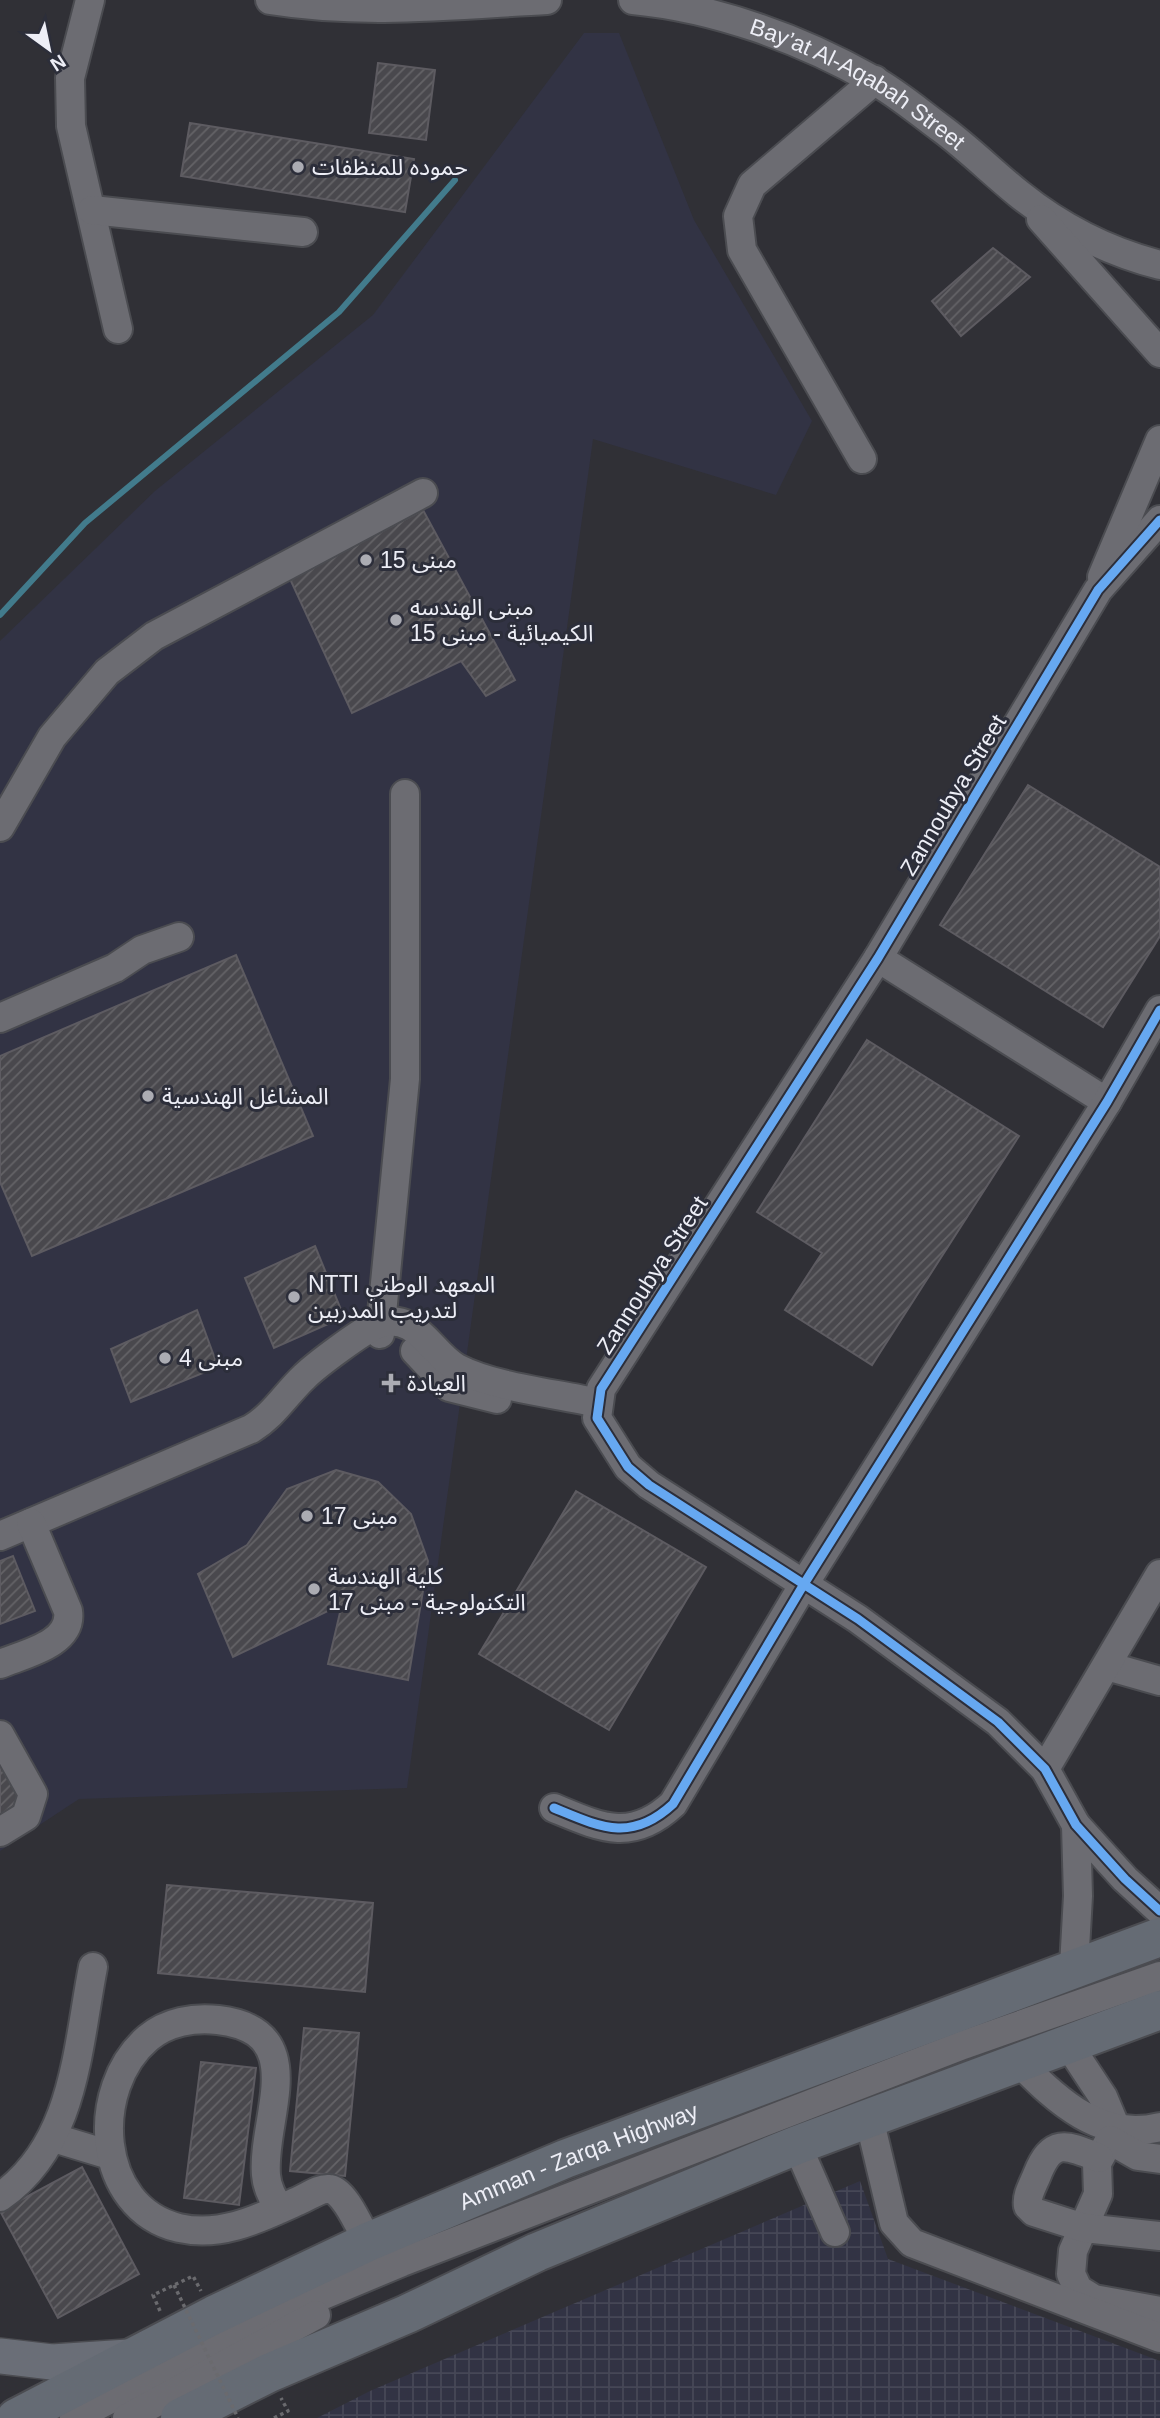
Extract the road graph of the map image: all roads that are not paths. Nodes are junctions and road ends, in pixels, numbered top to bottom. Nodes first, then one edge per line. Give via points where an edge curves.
1 (90, 0) edge
2 (270, 0) edge
3 (547, 0) edge
4 (634, 0) edge
5 (875, 80) junction
6 (1021, 196) junction
7 (92, 209) junction
8 (303, 232) dead end
9 (1160, 265) edge
10 (118, 329) dead end
11 (1160, 353) edge
12 (1160, 440) edge
13 (862, 459) dead end
14 (422, 493) dead end
15 (1160, 520) edge
16 (1098, 590) junction
17 (405, 794) dead end
18 (0, 827) edge
19 (179, 937) dead end
20 (878, 958) junction
21 (1160, 1010) edge
22 (0, 1018) edge
23 (1107, 1102) junction
24 (375, 1330) junction
25 (597, 1410) junction
26 (31, 1523) junction
27 (0, 1536) edge
28 (1160, 1574) edge
29 (804, 1584) junction
30 (0, 1664) edge
31 (1107, 1666) junction
32 (1160, 1681) edge
33 (0, 1735) edge
34 (1045, 1769) junction
35 (554, 1808) dead end
36 (1076, 1825) junction
37 (0, 1832) edge
38 (1160, 1911) edge
39 (1160, 1937) edge
40 (1074, 1966) junction
41 (93, 1967) dead end
42 (1160, 1976) edge
43 (1160, 1987) edge
44 (1160, 2010) edge
45 (1068, 2044) junction
46 (1019, 2062) junction
47 (869, 2118) junction
48 (1160, 2127) edge
49 (54, 2138) junction
50 (1108, 2142) junction
51 (797, 2145) junction
52 (110, 2155) junction
53 (1160, 2159) edge
54 (0, 2197) edge
55 (280, 2209) junction
56 (1084, 2228) junction
57 (835, 2232) dead end
58 (1160, 2236) edge
59 (368, 2242) junction
60 (1160, 2311) edge
61 (1160, 2338) edge
62 (0, 2356) edge
63 (128, 2357) junction
64 (16, 2418) edge
65 (74, 2418) edge
66 (127, 2418) edge
67 (180, 2418) edge

1 - 7 street via 70,78 71,126
2 - 3 street via 388,8
4 - 5 street, Bay’at Al-Aqabah Street via 712,14 762,30
5 - 6 street, Bay’at Al-Aqabah Street via 945,130
5 - 13 street via 752,185 738,216 741,250
6 - 9 street, Bay’at Al-Aqabah Street via 1117,252
6 - 11 street, Bay’at Al-Aqabah Street
7 - 8 street
7 - 10 street
12 - 16 street, Zannoubya Street
14 - 18 street via 154,636 107,672 52,737
15 - 16 street, Zannoubya Street
16 - 20 street, Zannoubya Street
17 - 24 street via 405,1079
19 - 22 street
20 - 23 street
20 - 25 street, Zannoubya Street via 601,1389
21 - 23 street
23 - 29 street
24 - 25 street via 404,1340 452,1377
24 - 26 street via 303,1377 275,1411 251,1429
25 - 29 street via 628,1467 649,1485
26 - 27 street
26 - 30 street via 68,1611 68,1624 59,1637
28 - 31 street
29 - 34 street via 999,1721
29 - 35 street via 682,1790 660,1815 638,1826 613,1829
31 - 32 street
31 - 34 street
33 - 37 street via 33,1794 26,1816
34 - 36 street
36 - 38 street
36 - 40 street via 1079,1896
39 - 40 highway, Amman - Zarqa Highway
40 - 59 highway, Amman - Zarqa Highway via 565,2159
41 - 49 street via 68,2097
42 - 65 street via 963,2045 402,2262 247,2327
43 - 66 street via 691,2160 405,2272
44 - 45 highway
45 - 46 highway
45 - 50 street via 1103,2096
46 - 47 highway
46 - 50 street
47 - 51 highway
47 - 61 street via 894,2223 912,2243
48 - 50 street
49 - 52 street
49 - 54 street via 29,2173
50 - 53 street via 1138,2156
50 - 56 street via 1098,2194
50 - 56 street via 1056,2148 1045,2156 1027,2199 1034,2212
51 - 57 street
51 - 67 highway via 537,2252
52 - 55 street via 140,2206 177,2228 232,2228
52 - 55 street via 109,2111 126,2067 144,2041 178,2022 236,2023 264,2042 277,2071 266,2166 269,2189
55 - 59 street via 332,2189 340,2193
56 - 58 street
56 - 60 street via 1070,2266 1078,2289 1094,2299
59 - 63 highway, Amman - Zarqa Highway
62 - 63 main road via 52,2362
63 - 64 highway, Amman - Zarqa Highway

